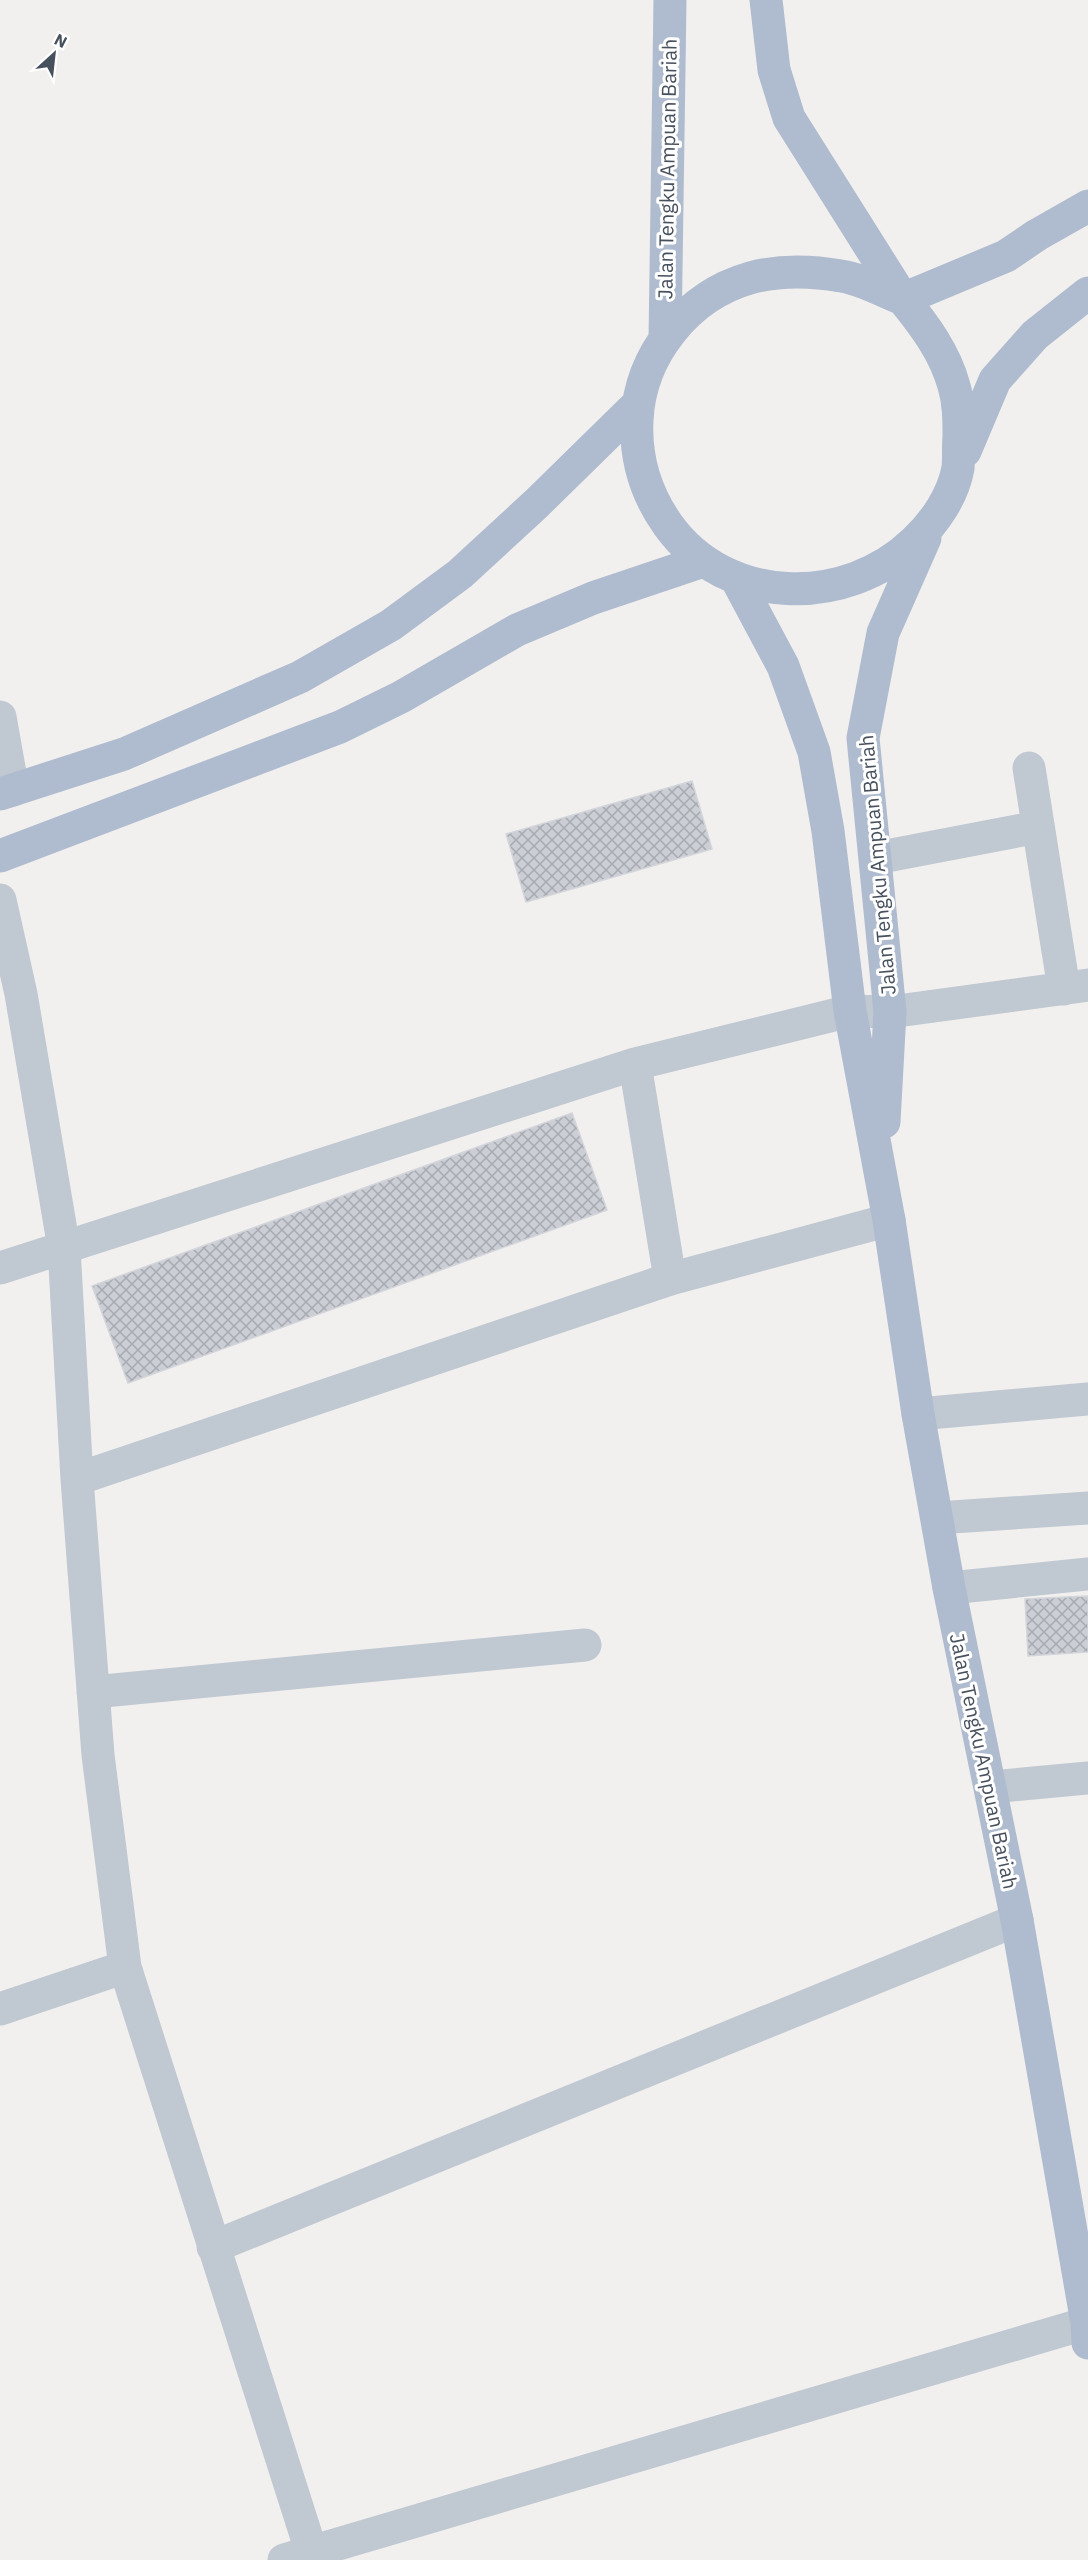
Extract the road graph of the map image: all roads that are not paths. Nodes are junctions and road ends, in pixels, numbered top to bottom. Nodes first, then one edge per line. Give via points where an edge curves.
1 (670, 0) edge
2 (766, 0) edge
3 (1088, 206) edge
4 (1088, 293) edge
5 (903, 299) junction
6 (665, 339) junction
7 (638, 404) junction
8 (957, 468) junction
9 (930, 527) junction
10 (704, 561) junction
11 (736, 578) junction
12 (0, 717) edge
13 (1029, 768) dead end
14 (7, 792) edge
15 (1038, 827) junction
16 (0, 856) edge
17 (876, 858) junction
18 (0, 900) edge
19 (1076, 987) edge
20 (850, 1011) junction
21 (890, 1012) junction
22 (635, 1064) junction
23 (882, 1178) junction
24 (890, 1220) junction
25 (64, 1248) junction
26 (0, 1268) edge
27 (670, 1279) junction
28 (1088, 1399) edge
29 (918, 1414) junction
30 (77, 1479) junction
31 (1088, 1508) edge
32 (937, 1518) junction
33 (1088, 1574) edge
34 (949, 1588) junction
35 (585, 1645) dead end
36 (93, 1692) junction
37 (1088, 1778) edge
38 (991, 1787) junction
39 (1017, 1920) junction
40 (125, 1967) junction
41 (0, 2009) edge
42 (213, 2247) junction
43 (1087, 2333) edge
44 (304, 2557) edge

1 - 6 main road, Jalan Tengku Ampuan Bariah
2 - 5 main road via 774,70 789,118
3 - 5 main road via 1006,256
4 - 8 main road via 1035,334 995,380
5 - 6 main road via 844,276 785,272 750,278 717,292 688,312
5 - 8 main road via 925,326 955,387 959,415
6 - 7 main road via 648,370
7 - 10 main road via 636,440 642,475 656,508 677,537
7 - 14 main road via 460,574 391,625 300,676 124,754
8 - 9 main road via 944,504
9 - 11 main road via 899,556 841,584 806,590 782,589
9 - 17 main road, Jalan Tengku Ampuan Bariah via 883,633 863,738
10 - 11 main road
10 - 16 main road via 604,594 516,630 401,697 340,727
11 - 20 main road, Jalan Tengku Ampuan Bariah via 783,666 814,752
12 - 14 street
13 - 15 street
15 - 17 street
15 - 19 street
17 - 21 main road, Jalan Tengku Ampuan Bariah
18 - 25 street via 19,984
19 - 21 street
20 - 21 street
20 - 22 street
20 - 23 main road, Jalan Tengku Ampuan Bariah
21 - 23 main road, Jalan Tengku Ampuan Bariah
22 - 25 street
22 - 27 street
23 - 24 main road, Jalan Tengku Ampuan Bariah
24 - 27 street
24 - 29 main road, Jalan Tengku Ampuan Bariah
25 - 26 street
25 - 30 street
27 - 30 street
28 - 29 street
29 - 32 main road, Jalan Tengku Ampuan Bariah
30 - 36 street
31 - 32 street
32 - 34 main road, Jalan Tengku Ampuan Bariah
33 - 34 street
34 - 38 main road, Jalan Tengku Ampuan Bariah
35 - 36 street
36 - 40 street
37 - 38 street
38 - 39 main road, Jalan Tengku Ampuan Bariah
39 - 42 street
39 - 43 main road, Jalan Tengku Ampuan Bariah
40 - 41 street
40 - 42 street
42 - 44 street
43 - 44 street

